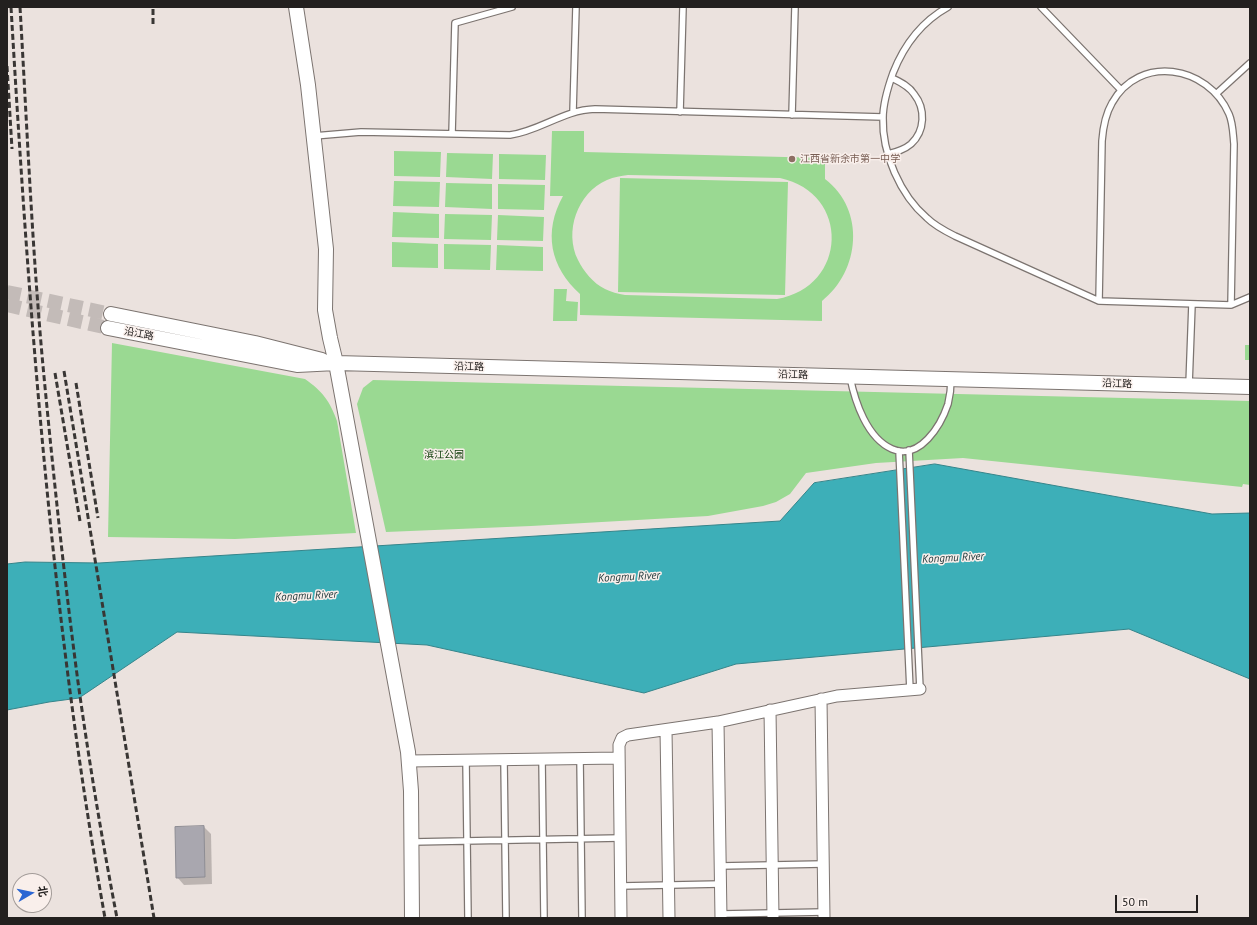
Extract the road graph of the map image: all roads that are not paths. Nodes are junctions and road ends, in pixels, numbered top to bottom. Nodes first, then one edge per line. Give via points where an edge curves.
1 (296, 7) edge
2 (512, 7) edge
3 (576, 7) edge
4 (683, 7) edge
5 (795, 7) edge
6 (1041, 7) edge
7 (945, 8) edge
8 (1250, 63) edge
9 (892, 78) junction
10 (1121, 90) junction
11 (1216, 94) junction
12 (573, 112) junction
13 (680, 112) junction
14 (792, 115) junction
15 (883, 117) junction
16 (452, 134) junction
17 (313, 136) junction
18 (888, 154) junction
19 (1250, 297) edge
20 (1099, 301) junction
21 (1192, 304) junction
22 (1231, 305) junction
23 (110, 321) tunnel mouth
24 (336, 363) junction
25 (850, 377) junction
26 (952, 379) junction
27 (1189, 385) junction
28 (1250, 387) edge
29 (909, 450) junction
30 (899, 451) junction
31 (915, 690) junction
32 (821, 699) junction
33 (770, 710) junction
34 (718, 722) junction
35 (666, 730) junction
36 (580, 758) junction
37 (619, 758) junction
38 (542, 759) junction
39 (466, 760) junction
40 (504, 760) junction
41 (409, 761) junction
42 (620, 838) junction
43 (542, 839) junction
44 (581, 839) junction
45 (467, 840) junction
46 (505, 840) junction
47 (411, 842) junction
48 (823, 864) junction
49 (773, 865) junction
50 (720, 866) junction
51 (721, 884) junction
52 (668, 885) junction
53 (621, 886) junction
54 (773, 915) edge
55 (824, 915) edge
56 (721, 916) edge
57 (412, 918) edge
58 (468, 918) edge
59 (506, 918) edge
60 (544, 918) edge
61 (582, 918) edge
62 (621, 918) edge
63 (669, 918) edge

1 - 17 street
2 - 16 lane via 455,23
3 - 12 lane
4 - 13 lane
5 - 14 lane
6 - 10 lane
7 - 9 lane via 930,18 911,38
8 - 11 lane
9 - 15 lane
9 - 18 lane via 913,92 920,104 922,118 915,140 905,148
10 - 11 lane via 1142,76 1168,71 1193,76
10 - 20 lane via 1112,102 1103,128
11 - 22 lane via 1229,115 1233,129
12 - 13 lane via 595,109
12 - 16 lane via 518,134
13 - 14 lane
14 - 15 lane
15 - 18 lane
16 - 17 lane via 361,132
17 - 24 street via 326,249 325,310
18 - 20 lane via 902,188 913,204 940,228
19 - 22 lane
20 - 21 lane
21 - 22 lane
21 - 27 lane
23 - 24 street, 沿江路 via 297,365
24 - 25 street, 沿江路
24 - 41 street
25 - 26 street, 沿江路
25 - 30 lane via 856,402 866,424 882,442
26 - 27 street, 沿江路
26 - 29 lane via 948,405 937,426 923,444
27 - 28 street, 沿江路
29 - 30 lane
29 - 31 lane via 919,667
30 - 31 lane via 909,667
31 - 32 street via 852,694
32 - 33 street
32 - 48 street
33 - 34 street
33 - 49 street
34 - 35 street
34 - 50 street
35 - 37 street via 622,738
35 - 52 street
36 - 37 street
36 - 38 street
36 - 44 lane
37 - 42 street
38 - 40 street
38 - 43 lane
39 - 40 street
39 - 41 street
39 - 45 lane
40 - 46 lane
41 - 47 street
42 - 44 lane
42 - 53 street
43 - 44 lane
43 - 46 lane
43 - 60 lane
44 - 61 lane
45 - 46 lane
45 - 47 lane
45 - 58 lane
46 - 59 lane
47 - 57 street
48 - 49 lane
48 - 55 street
49 - 50 lane
49 - 54 street
50 - 51 street
51 - 52 lane
51 - 56 street
52 - 53 lane
52 - 63 street
53 - 62 street
54 - 55 lane
54 - 56 lane

